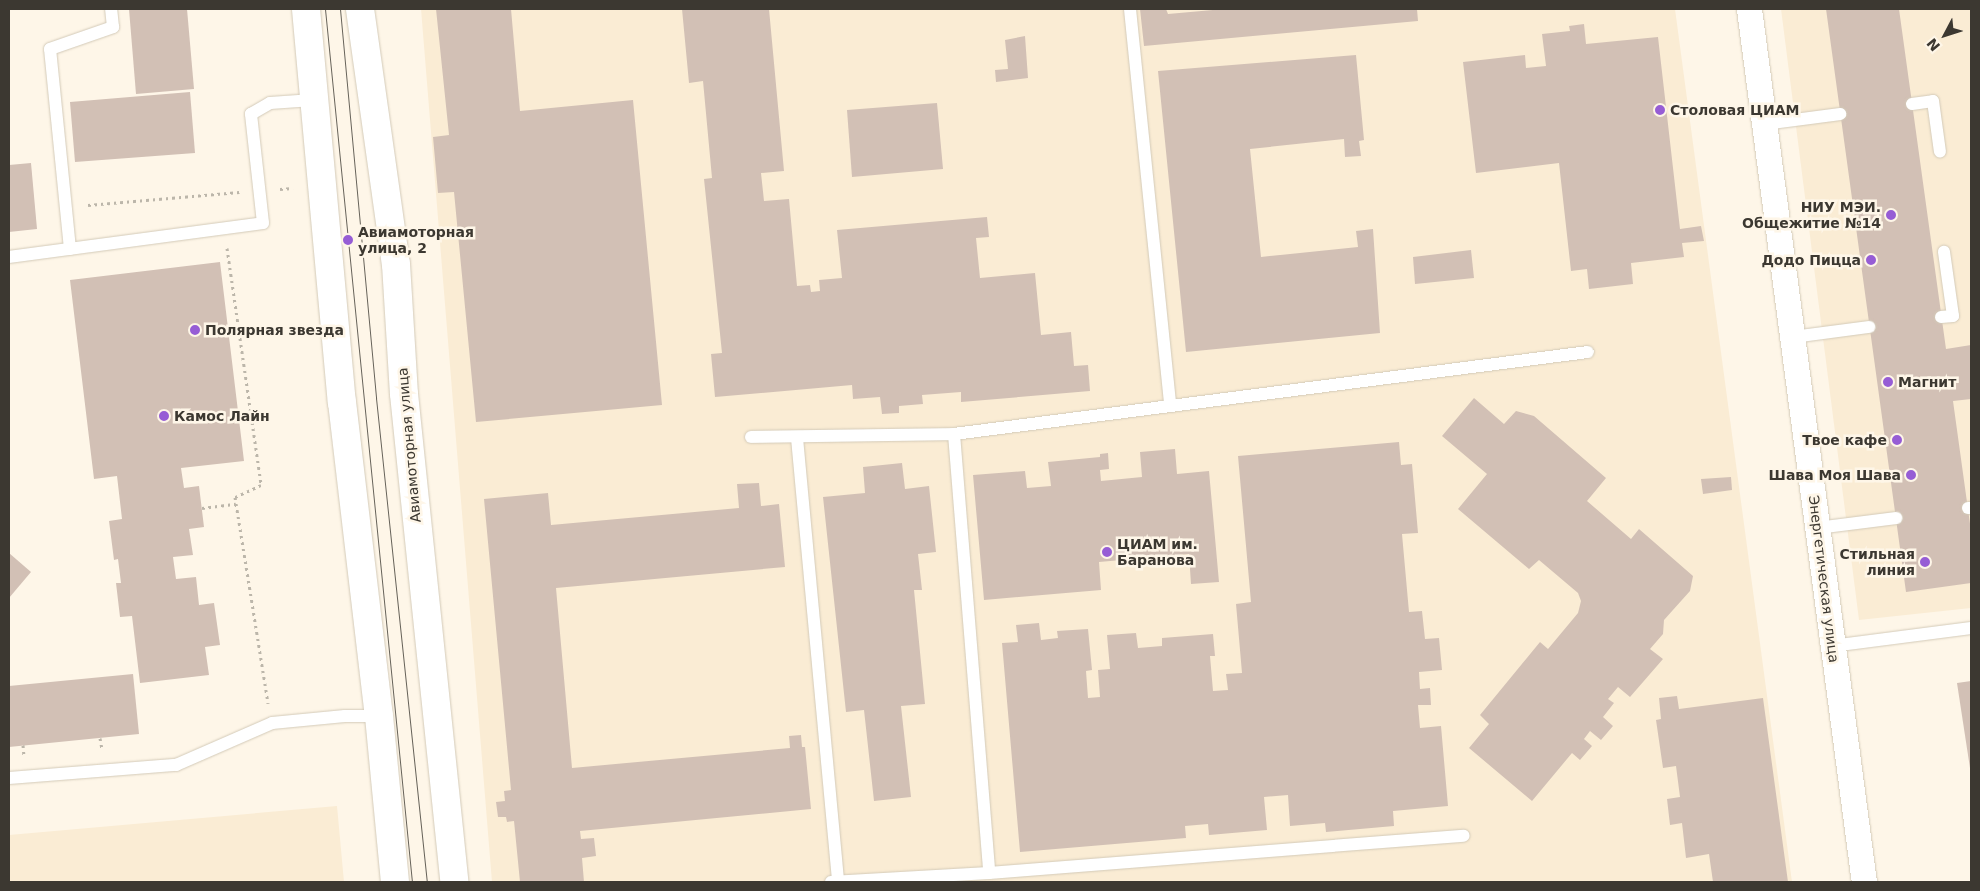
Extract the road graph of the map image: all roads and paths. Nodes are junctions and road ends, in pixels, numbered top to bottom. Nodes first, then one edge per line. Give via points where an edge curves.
1 (112, 9) edge
2 (306, 9) edge
3 (360, 9) edge
4 (1130, 9) edge
5 (1749, 9) edge
6 (313, 100) junction
7 (1912, 104) dead end
8 (1840, 114) dead end
9 (1764, 124) junction
10 (1940, 152) dead end
11 (299, 188) dead end
12 (260, 190) junction
13 (66, 207) junction
14 (224, 228) junction
15 (70, 249) junction
16 (1944, 252) dead end
17 (9, 257) edge
18 (1941, 317) dead end
19 (1869, 327) dead end
20 (1793, 337) junction
21 (1588, 352) dead end
22 (1170, 405) junction
23 (954, 434) junction
24 (751, 438) dead end
25 (797, 438) junction
26 (236, 504) junction
27 (202, 508) dead end
28 (1896, 518) dead end
29 (1817, 528) junction
30 (1971, 628) edge
31 (1832, 646) junction
32 (379, 716) junction
33 (272, 723) junction
34 (9, 778) edge
35 (1464, 836) dead end
36 (989, 873) junction
37 (394, 882) edge
38 (454, 882) edge
39 (832, 882) edge
40 (838, 882) edge
41 (1864, 882) edge

1 - 13 lane via 113,27 50,49
2 - 6 main road
3 - 38 main road, Авиамоторная улица via 396,264 404,394
4 - 22 lane
5 - 9 street, Энергетическая улица
6 - 12 lane via 270,103 251,114
6 - 32 main road via 342,402
7 - 10 lane via 1933,101
8 - 9 lane
9 - 20 street, Энергетическая улица
11 - 12 path
12 - 13 path
12 - 14 lane via 263,223
13 - 15 lane
14 - 15 lane
14 - 26 path via 261,485 235,497
15 - 17 lane
16 - 18 lane via 1953,316
19 - 20 lane
20 - 29 street, Энергетическая улица
21 - 22 lane
22 - 23 lane
23 - 25 lane
23 - 36 lane
24 - 25 lane
25 - 40 lane
26 - 27 path
26 - 33 path
28 - 29 lane
29 - 31 street, Энергетическая улица
30 - 31 lane
31 - 41 street, Энергетическая улица
32 - 33 lane
32 - 37 main road
33 - 34 lane via 176,765
35 - 36 lane
36 - 40 lane
39 - 40 lane

